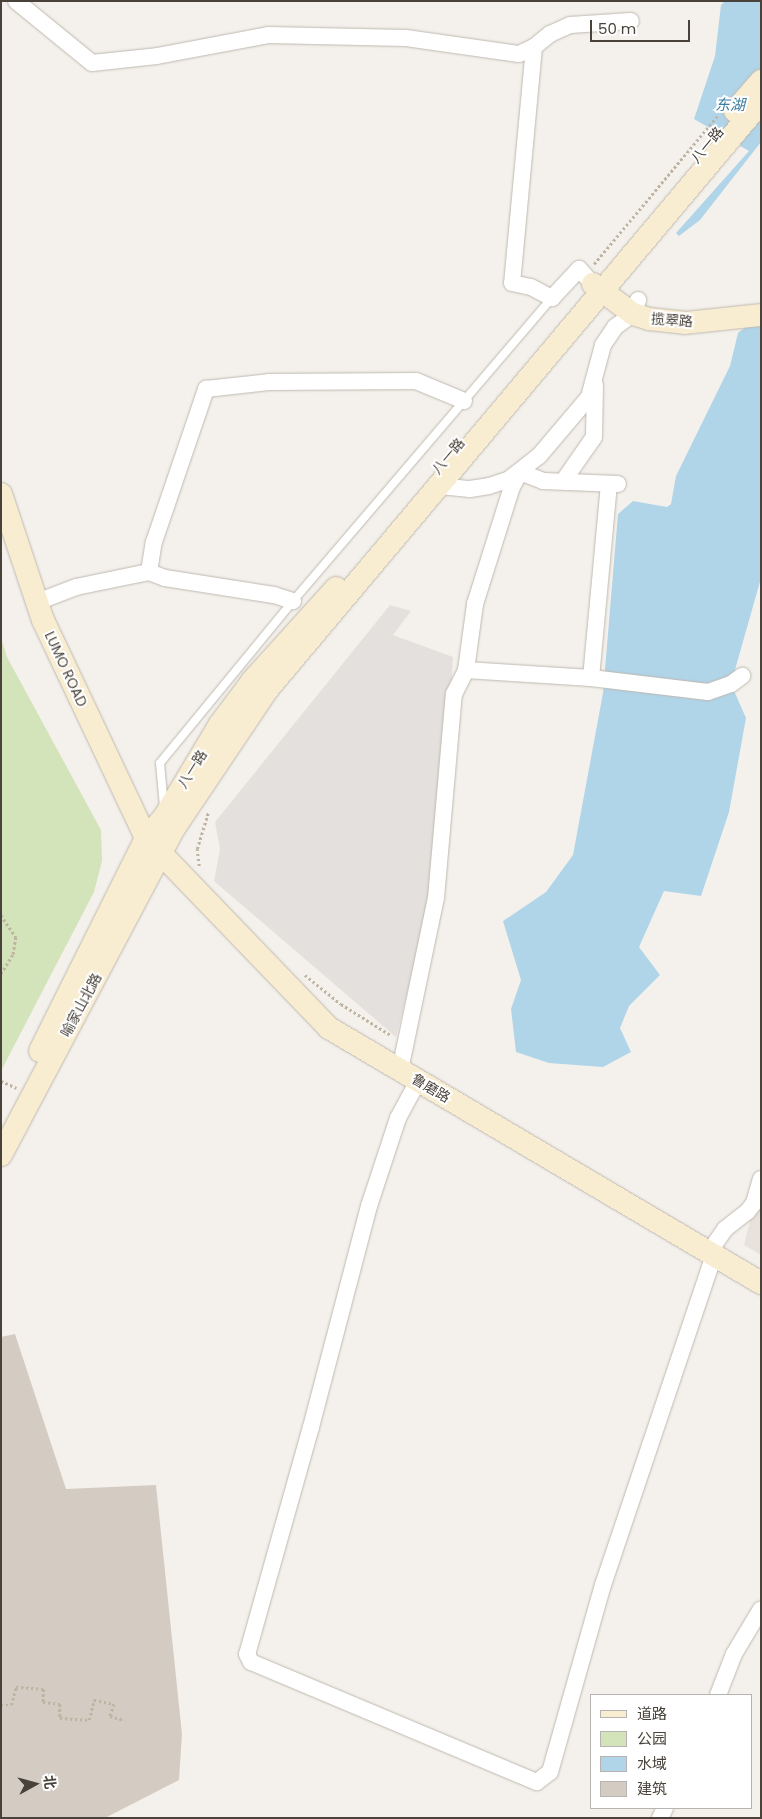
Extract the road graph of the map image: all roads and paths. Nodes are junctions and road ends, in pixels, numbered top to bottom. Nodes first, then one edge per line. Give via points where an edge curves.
1 (16, 1) edge
2 (631, 20) dead end
3 (534, 47) junction
4 (761, 81) edge
5 (761, 102) edge
6 (723, 108) dead end
7 (613, 260) junction
8 (598, 287) junction
9 (552, 298) junction
10 (635, 307) junction
11 (761, 314) edge
12 (594, 385) junction
13 (464, 401) junction
14 (520, 472) junction
15 (564, 480) junction
16 (440, 486) junction
17 (1, 494) edge
18 (149, 572) junction
19 (37, 602) junction
20 (292, 602) junction
21 (466, 670) junction
22 (742, 676) dead end
23 (590, 678) junction
24 (210, 808) dead end
25 (165, 816) junction
26 (146, 838) junction
27 (161, 854) junction
28 (201, 872) dead end
29 (1, 915) edge
30 (301, 972) dead end
31 (1, 974) edge
32 (405, 1044) junction
33 (409, 1075) junction
34 (11, 1086) edge
35 (1, 1128) edge
36 (1, 1155) edge
37 (761, 1179) edge
38 (711, 1254) junction
39 (761, 1283) edge
40 (761, 1609) edge
41 (718, 1694) edge
42 (1, 1705) edge
43 (124, 1720) dead end

1 - 3 street via 92,63 158,56 268,35 406,38 519,54
2 - 3 street via 570,25 550,34
3 - 9 street via 512,283 531,287
4 - 7 main road, 八一路
5 - 7 main road, 八一路
6 - 7 path
7 - 8 main road, 八一路
8 - 9 street via 579,269
8 - 10 main road, 揽翠路
8 - 16 main road, 八一路
8 - 25 main road, 八一路 via 253,680 220,724
9 - 13 lane
10 - 11 main road, 揽翠路 via 659,321 685,322
10 - 12 street via 603,345 595,369
12 - 14 street via 589,397 562,431
12 - 15 street via 594,437
13 - 18 street via 416,381 269,382 206,389 154,542
13 - 20 lane
14 - 15 street via 543,481
14 - 16 street via 488,486 470,489
14 - 21 street via 475,604
15 - 23 street via 613,485
16 - 27 main road, 八一路 via 268,690 188,806
17 - 19 main road, LUMO ROAD
18 - 19 street via 76,587
18 - 20 street via 165,578 274,595
19 - 26 main road, LUMO ROAD
20 - 25 lane via 160,763
21 - 23 street
21 - 32 street via 454,694 436,898
22 - 23 street via 731,684 708,692
24 - 28 path via 197,849
25 - 26 main road, 八一路
26 - 27 main road, 鲁磨路
26 - 34 main road, 喻家山北路
27 - 33 main road, 鲁磨路 via 330,1028
27 - 36 main road, 喻家山北路
29 - 31 path via 16,937 13,955
30 - 32 path via 341,1004
32 - 33 street
33 - 38 main road, 鲁磨路
33 - 38 street via 368,1206 319,1399 247,1654 251,1662 537,1782 550,1772 603,1586
34 - 35 main road, 喻家山北路
37 - 38 street via 747,1212 726,1229
38 - 39 main road, 鲁磨路
40 - 41 street via 742,1638
42 - 43 path via 11,1705 16,1687 44,1689 43,1702 60,1704 60,1718 89,1720 94,1700 114,1704 110,1716

